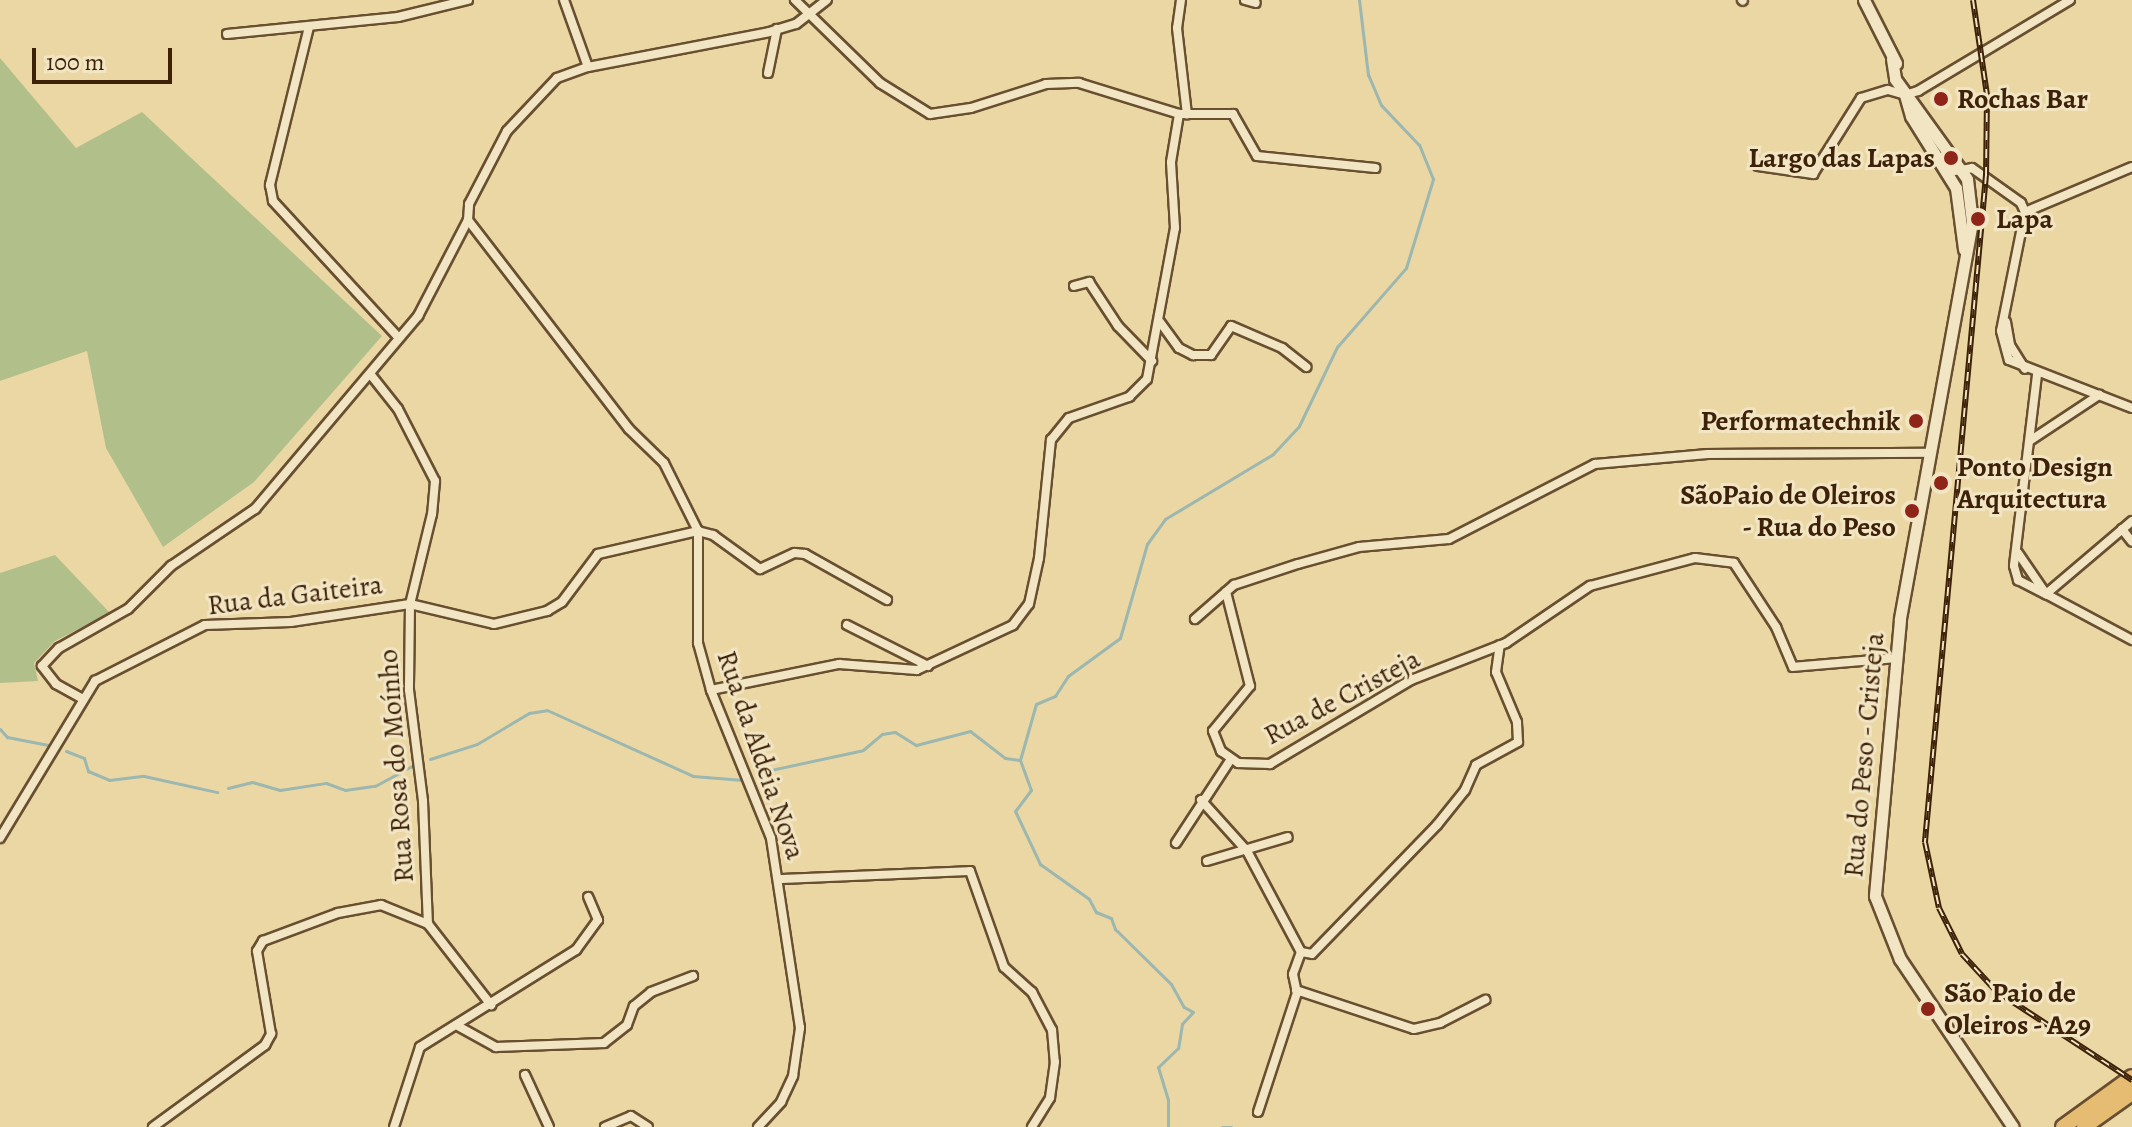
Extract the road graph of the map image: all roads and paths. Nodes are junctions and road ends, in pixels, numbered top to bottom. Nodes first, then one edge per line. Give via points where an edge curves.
1 (468, 0) edge
2 (564, 0) edge
3 (795, 0) edge
4 (827, 0) edge
5 (1181, 0) edge
6 (1245, 0) edge
7 (1864, 0) edge
8 (2070, 0) edge
9 (1256, 3) dead end
10 (807, 16) junction
11 (309, 27) junction
12 (777, 29) junction
13 (227, 34) dead end
14 (588, 67) junction
15 (768, 73) dead end
16 (1905, 95) junction
17 (1183, 114) junction
18 (1758, 166) dead end
19 (2132, 167) edge
20 (1375, 168) dead end
21 (1961, 168) junction
22 (1948, 172) junction
23 (2025, 212) junction
24 (468, 220) junction
25 (1964, 249) junction
26 (1074, 286) dead end
27 (1160, 322) junction
28 (398, 337) junction
29 (1152, 361) junction
30 (1306, 367) dead end
31 (371, 375) junction
32 (2037, 375) junction
33 (2099, 395) junction
34 (2132, 408) edge
35 (2031, 440) junction
36 (1931, 453) junction
37 (2132, 521) edge
38 (2122, 529) junction
39 (698, 531) junction
40 (2132, 542) edge
41 (1226, 592) junction
42 (2046, 594) junction
43 (887, 600) dead end
44 (410, 604) junction
45 (1195, 619) dead end
46 (847, 625) dead end
47 (2132, 640) edge
48 (1500, 645) junction
49 (1896, 658) junction
50 (928, 666) junction
51 (711, 690) junction
52 (83, 699) junction
53 (1231, 759) junction
54 (1201, 800) junction
55 (1288, 837) dead end
56 (0, 838) edge
57 (1176, 843) dead end
58 (1245, 848) junction
59 (1207, 861) dead end
60 (780, 879) junction
61 (588, 897) dead end
62 (428, 924) junction
63 (1301, 952) junction
64 (693, 976) dead end
65 (1296, 990) junction
66 (1485, 1000) dead end
67 (491, 1005) junction
68 (456, 1025) junction
69 (525, 1075) dead end
70 (2132, 1077) edge
71 (2132, 1093) edge
72 (1258, 1112) dead end
73 (2011, 1124) edge
74 (153, 1127) edge
75 (394, 1127) edge
76 (549, 1127) edge
77 (605, 1127) edge
78 (648, 1127) edge
79 (758, 1127) edge
80 (1032, 1127) edge
81 (2063, 1127) edge
82 (2084, 1127) edge

1 - 11 street via 398,17
2 - 14 street
3 - 10 street
4 - 10 street
5 - 17 street via 1177,28
6 - 9 street
7 - 16 main road
8 - 16 street
10 - 12 street
10 - 17 street via 889,90 930,114 971,108 1046,84 1079,83
11 - 13 street
11 - 28 street via 270,185 273,201
12 - 14 street
12 - 15 street
14 - 24 street via 557,78 507,131 469,204
16 - 18 street via 1888,90 1861,98 1813,174
16 - 21 main road via 1922,109
16 - 22 main road via 1911,116
17 - 20 street via 1233,114 1257,156
17 - 27 street via 1171,162 1175,228
19 - 23 street
21 - 22 street
21 - 23 street via 1990,178
21 - 25 main road via 1971,202
22 - 25 main road via 1959,204
23 - 32 street via 2006,321 2010,345 2025,369
24 - 28 street via 418,316
24 - 39 street, Rua da Aldeia Nova via 586,374 664,463
25 - 36 main road, Rua do Peso - Cristeja
26 - 29 street via 1089,282 1118,326
27 - 29 street
27 - 30 street via 1179,348 1193,355 1211,355 1231,326 1282,348
28 - 31 street
29 - 50 street via 1147,379 1129,397 1069,418 1051,440 1029,604 1013,625
31 - 44 street, Rua Rosa do Moínho via 398,409 432,474 432,514
31 - 52 street via 255,509 171,566 128,609 59,648 42,666 56,684
32 - 33 street
32 - 35 street
33 - 34 street
33 - 35 street
35 - 42 street via 2018,551
36 - 41 street via 1708,454 1595,464 1449,539 1359,547
36 - 49 main road, Rua do Peso - Cristeja
37 - 38 street
38 - 40 street
38 - 42 street
39 - 43 street via 713,535 760,569 795,553 805,554
39 - 44 street via 598,554 562,602 522,619 494,624
39 - 51 street, Rua da Aldeia Nova via 698,643
41 - 45 street
41 - 53 street, Rua de Cristeja via 1250,686 1213,731 1221,751
42 - 47 street
44 - 52 street, Rua da Gaiteira via 291,622 205,625 119,664 95,681
44 - 62 street, Rua Rosa do Moínho via 409,690 423,801
46 - 50 street
48 - 49 street, Rua de Cristeja via 1590,586 1695,558 1734,563 1776,627 1793,667
48 - 53 street, Rua de Cristeja via 1411,680 1270,764
48 - 63 street via 1496,672 1517,722 1518,742 1504,753 1485,755 1437,825 1312,954
49 - 73 main road, Rua do Peso - Cristeja via 1875,896 1900,959
50 - 51 street via 917,670 839,664
51 - 60 street, Rua da Aldeia Nova via 758,800
52 - 56 street, Rua da Gaiteira
53 - 54 street
54 - 57 street
54 - 58 street
55 - 58 street
58 - 59 street
58 - 63 street
60 - 79 street, Rua da Aldeia Nova via 800,1028 793,1076 781,1102
60 - 80 street via 970,871 1004,967 1032,992 1052,1030 1050,1098
61 - 67 street via 598,920 592,933 576,950
62 - 67 street
62 - 74 street via 381,905 338,913 263,941 257,951 271,1034 265,1045
63 - 65 street via 1293,974
64 - 68 street via 651,992 634,1006 627,1025 604,1043 496,1047
65 - 66 street via 1414,1029 1440,1023
65 - 72 street
67 - 68 street
68 - 75 street via 420,1047
69 - 76 street
70 - 81 highway
71 - 82 highway
77 - 78 street via 631,1116

